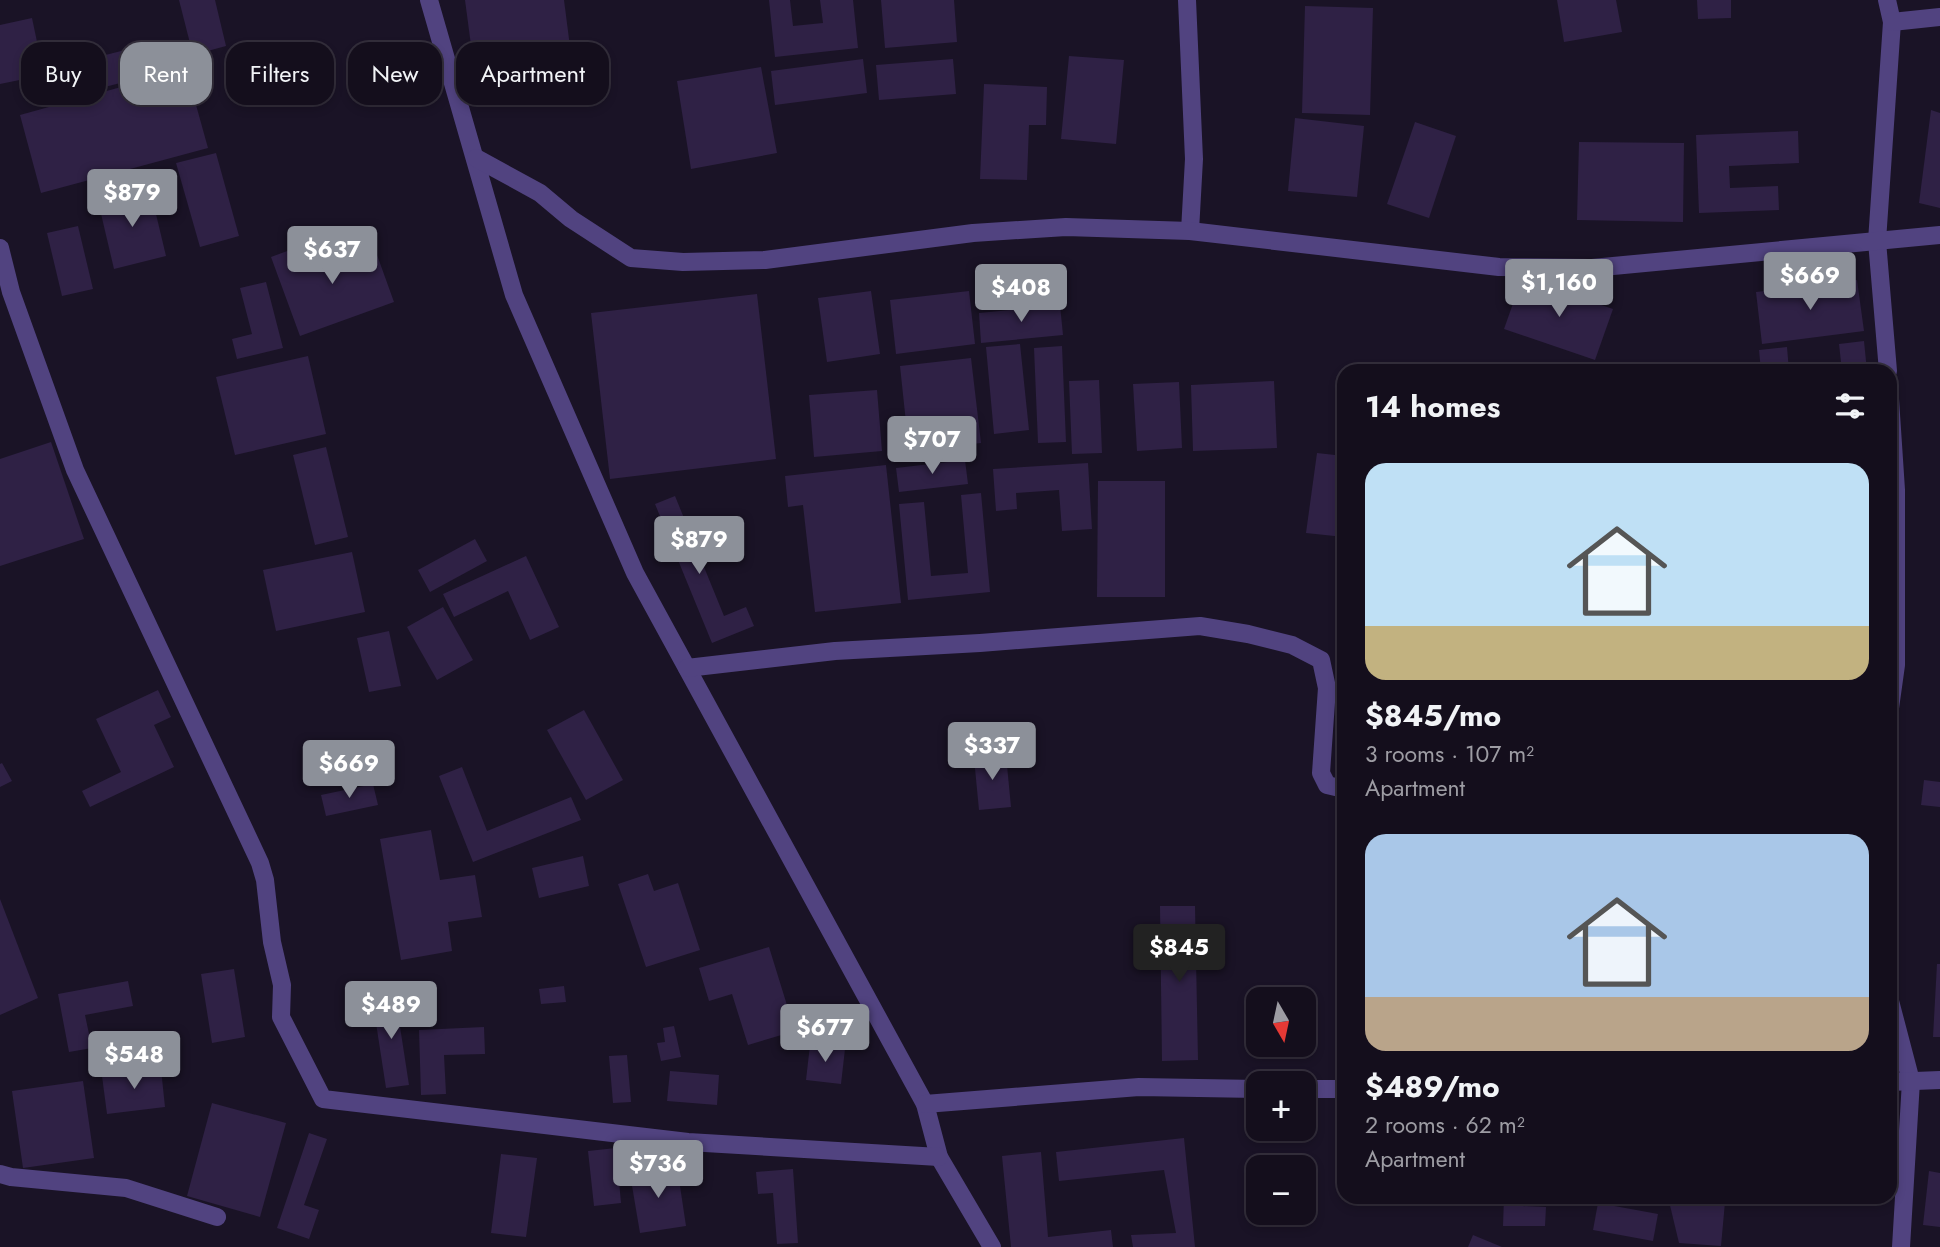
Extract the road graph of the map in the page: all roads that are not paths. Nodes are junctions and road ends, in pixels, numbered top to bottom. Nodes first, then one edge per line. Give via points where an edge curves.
1 (429, 0) edge
2 (1187, 0) edge
3 (1887, 0) edge
4 (1940, 17) edge
5 (1892, 22) junction
6 (476, 158) junction
7 (1191, 231) junction
8 (1940, 235) edge
9 (1877, 241) junction
10 (0, 248) edge
11 (1887, 364) edge
12 (687, 668) junction
13 (1337, 787) edge
14 (1897, 1028) edge
15 (1940, 1080) edge
16 (1911, 1081) junction
17 (1897, 1082) edge
18 (1246, 1089) edge
19 (1316, 1089) edge
20 (1337, 1089) edge
21 (925, 1104) junction
22 (939, 1157) junction
23 (0, 1174) edge
24 (217, 1217) dead end
25 (992, 1247) edge
26 (1901, 1247) edge

1 - 6 street
2 - 7 street via 1194,159
3 - 5 street
4 - 5 street
5 - 9 street
6 - 7 street via 540,193 631,258 765,260 972,233 1066,227
6 - 12 street via 514,295 635,573
7 - 9 street via 1499,267 1592,268
8 - 9 street
9 - 11 street
10 - 22 street via 11,292 75,470 260,863 282,985 281,1017 323,1099 688,1142
12 - 13 street via 835,651 1200,625 1292,645 1321,660 1327,688 1321,773 1327,785
12 - 21 street
14 - 16 street
15 - 16 street
16 - 17 street
16 - 26 street
18 - 21 street via 1139,1087
19 - 20 street
21 - 22 street
22 - 25 street
23 - 24 street via 127,1188

